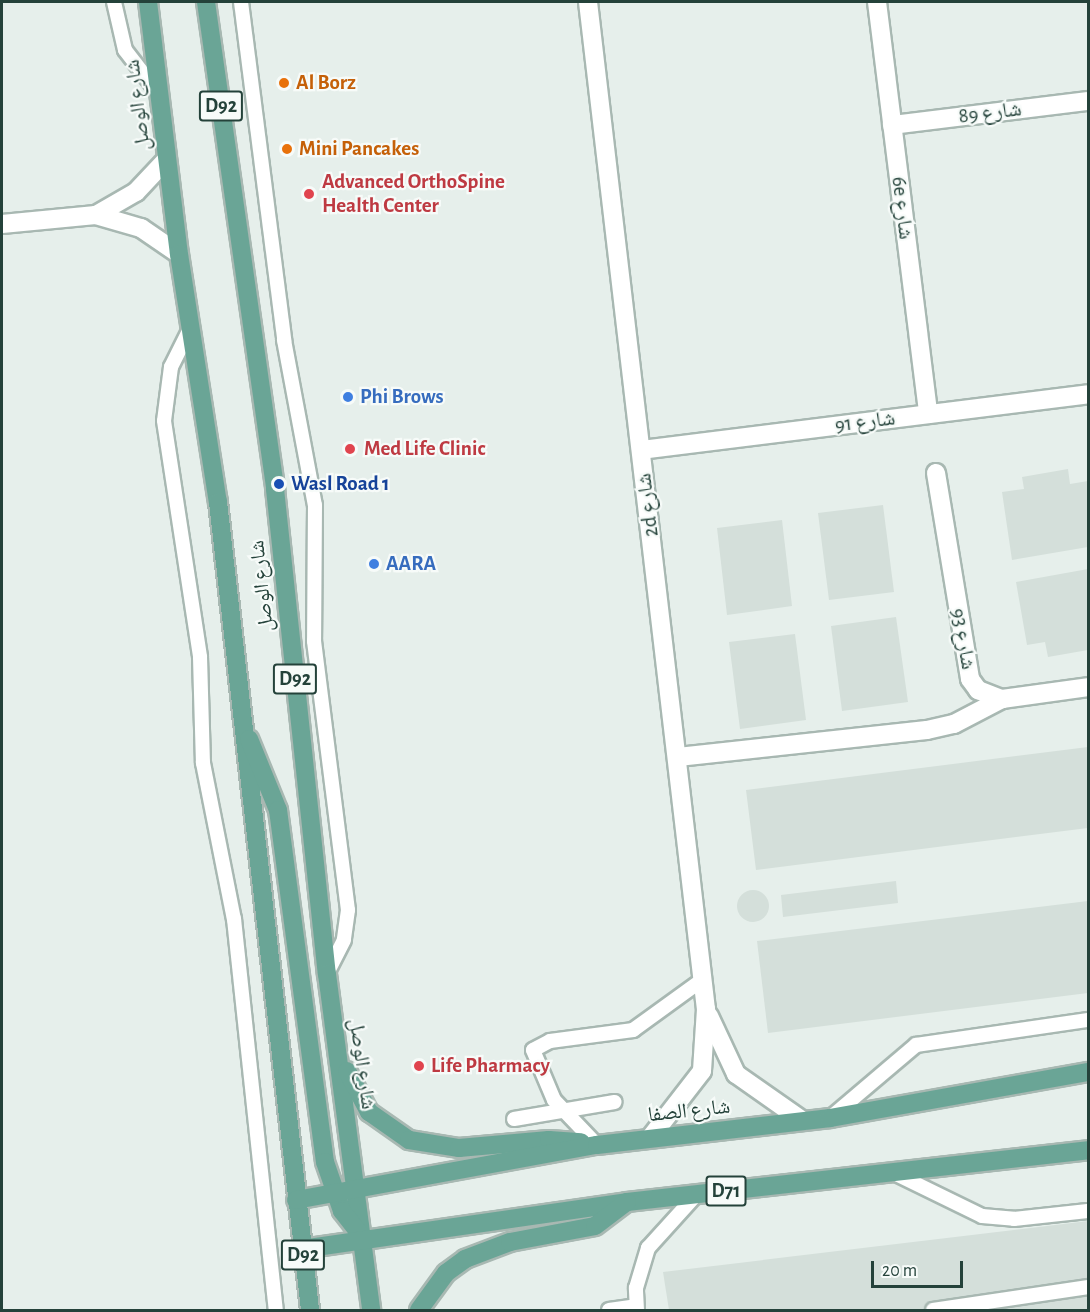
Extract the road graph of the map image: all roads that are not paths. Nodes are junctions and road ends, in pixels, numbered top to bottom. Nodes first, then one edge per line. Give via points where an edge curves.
1 (114, 2) edge
2 (148, 2) edge
3 (200, 2) edge
4 (206, 2) edge
5 (241, 2) edge
6 (588, 2) edge
7 (877, 2) edge
8 (212, 45) junction
9 (159, 94) junction
10 (1089, 100) edge
11 (892, 125) junction
12 (167, 159) junction
13 (96, 215) junction
14 (2, 224) edge
15 (179, 254) junction
16 (190, 329) junction
17 (1089, 394) edge
18 (928, 414) junction
19 (641, 450) junction
20 (936, 473) dead end
21 (1089, 687) edge
22 (1002, 699) junction
23 (246, 735) junction
24 (678, 757) junction
25 (327, 974) junction
26 (702, 980) junction
27 (706, 1009) junction
28 (1089, 1020) edge
29 (336, 1040) junction
30 (1089, 1071) edge
31 (615, 1102) dead end
32 (563, 1111) junction
33 (830, 1118) junction
34 (514, 1119) dead end
35 (803, 1121) junction
36 (650, 1138) junction
37 (597, 1145) junction
38 (1089, 1150) edge
39 (894, 1173) junction
40 (357, 1192) junction
41 (697, 1194) junction
42 (334, 1195) junction
43 (296, 1200) junction
44 (627, 1202) junction
45 (1089, 1211) edge
46 (364, 1239) junction
47 (302, 1249) junction
48 (1089, 1287) edge
49 (637, 1308) edge
50 (276, 1311) edge
51 (310, 1311) edge
52 (371, 1311) edge
53 (419, 1311) edge
54 (609, 1311) edge
55 (933, 1311) edge

1 - 9 lane via 124,50
2 - 9 main road, شارع الوصل / D92
3 - 8 main road
4 - 8 main road, شارع الوصل / D92
5 - 25 lane via 285,350 315,505 314,641 348,910 344,940
6 - 19 street, 2d شارع
7 - 11 street, 6e شارع
8 - 25 main road, شارع الوصل / D92 via 275,489
9 - 12 main road, شارع الوصل / D92
10 - 11 street, شارع 89
11 - 18 street, 6e شارع
12 - 13 street via 136,192
12 - 15 main road, شارع الوصل / D92
13 - 14 street
13 - 15 street via 141,228
15 - 16 main road, شارع الوصل / D92
16 - 23 main road, شارع الوصل / D92
16 - 50 lane via 171,367 164,421 199,647 206,783 234,919
17 - 18 street, شارع 91
18 - 19 street, شارع 91
19 - 24 street, 2d شارع
20 - 22 street, شارع 93 via 966,667 978,690
21 - 22 street
22 - 24 street via 970,717 927,730
23 - 42 main road via 266,770 279,810 295,963
23 - 43 main road, شارع الوصل / D92
24 - 26 street, 2d شارع
25 - 29 main road, شارع الوصل / D92
26 - 27 street, 2d شارع
26 - 32 lane via 633,1030 550,1041 533,1050 546,1088
27 - 35 street, 2d شارع via 736,1074
27 - 36 street, 2d شارع via 702,1071
28 - 33 lane via 916,1045
29 - 37 main road via 355,1091 369,1112 410,1140 459,1148 549,1140
29 - 40 main road, شارع الوصل / D92
30 - 33 main road, شارع الصفا
31 - 32 lane
32 - 34 lane
32 - 37 lane
33 - 35 main road, شارع الصفا
35 - 36 main road, شارع الصفا
36 - 37 main road, شارع الصفا
37 - 40 main road, شارع الصفا
38 - 39 main road, D71
39 - 41 main road, D71
39 - 45 lane via 982,1216 1014,1219
40 - 42 main road, شارع الصفا
40 - 46 main road, شارع الوصل / D92
41 - 44 main road, D71
41 - 49 lane via 648,1248 639,1270
42 - 43 main road, شارع الصفا
42 - 46 main road
43 - 47 main road, شارع الوصل / D92
44 - 46 main road, D71
44 - 53 main road via 595,1226 510,1242 465,1259 446,1273
46 - 47 main road, D71
46 - 52 main road, شارع الوصل / D92
47 - 51 main road, شارع الوصل / D92
48 - 55 lane
49 - 54 lane

